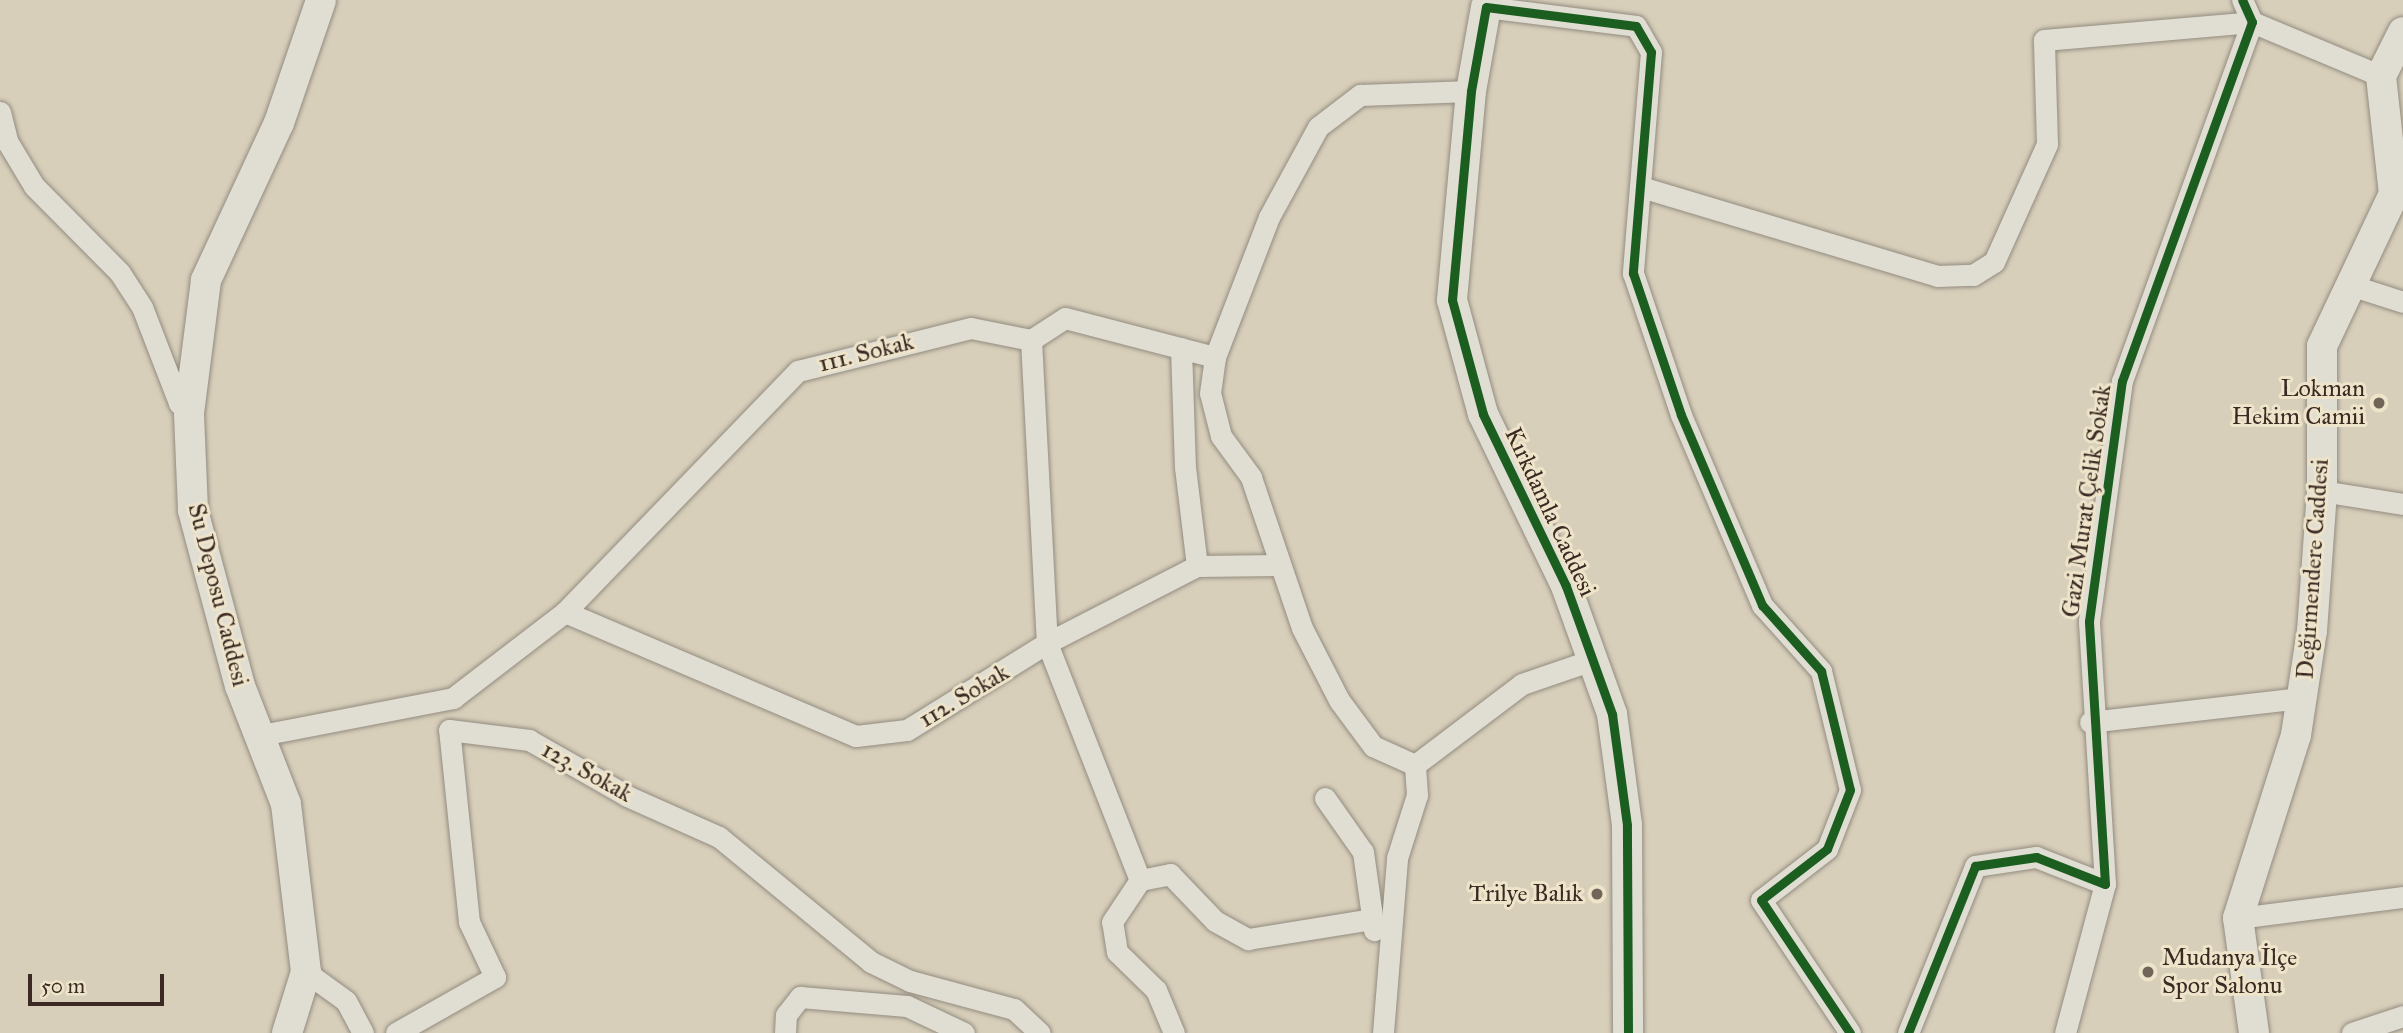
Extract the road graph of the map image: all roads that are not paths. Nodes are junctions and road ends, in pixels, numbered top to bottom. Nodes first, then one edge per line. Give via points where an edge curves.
1 (321, 0) edge
2 (2242, 0) edge
3 (1486, 7) joint
4 (2252, 22) junction
5 (2403, 32) edge
6 (2381, 76) junction
7 (1471, 91) junction
8 (0, 112) edge
9 (1641, 187) junction
10 (2350, 285) junction
11 (2403, 302) edge
12 (1031, 340) junction
13 (1181, 348) junction
14 (1215, 357) junction
15 (189, 413) junction
16 (2322, 491) junction
17 (2403, 504) edge
18 (1280, 565) junction
19 (1197, 566) junction
20 (565, 612) junction
21 (1047, 643) junction
22 (1592, 660) junction
23 (453, 698) junction
24 (2302, 698) junction
25 (2090, 722) junction
26 (449, 730) junction
27 (256, 736) junction
28 (1415, 765) junction
29 (1325, 798) dead end
30 (1140, 880) junction
31 (2105, 884) junction
32 (2403, 897) edge
33 (2238, 918) junction
34 (1371, 919) junction
35 (306, 972) junction
36 (911, 981) junction
37 (907, 1006) junction
38 (2403, 1016) edge
39 (287, 1033) edge
40 (363, 1033) edge
41 (396, 1033) edge
42 (785, 1033) edge
43 (964, 1033) edge
44 (1040, 1033) edge
45 (1174, 1033) edge
46 (1376, 1033) edge
47 (1383, 1033) edge
48 (1628, 1033) edge
49 (1850, 1033) edge
50 (1908, 1033) edge
51 (2065, 1033) edge
52 (2254, 1033) edge
53 (2352, 1033) edge

1 - 15 street, Su Deposu Caddesi via 278,123 206,280
2 - 4 street
3 - 7 street, Kırkdamla Caddesi
3 - 9 street via 1636,26 1651,52
4 - 6 street
4 - 9 street via 2044,40 2047,144 1994,262 1973,275 1937,276
4 - 25 street, Gazi Murat Çelik Sokak via 2122,382 2089,621
5 - 6 street
6 - 10 street, Değirmendere Caddesi via 2394,194
7 - 14 street via 1360,95 1318,127 1269,217
7 - 22 street, Kırkdamla Caddesi via 1452,300 1483,414 1566,586
8 - 15 street via 7,141 34,186 120,273 142,307 179,403
9 - 49 street via 1633,273 1681,415 1762,605 1821,671 1850,790 1827,849 1761,900
10 - 11 street
10 - 16 street, Değirmendere Caddesi via 2322,346
12 - 13 street via 1065,318
12 - 20 street, 111. Sokak via 971,328 799,371
12 - 21 street
13 - 14 street
13 - 19 street via 1185,467
14 - 18 street via 1209,393 1221,436 1251,477
15 - 27 street, Su Deposu Caddesi via 193,510
16 - 17 street
16 - 24 street, Değirmendere Caddesi
18 - 19 street, 112. Sokak
18 - 28 street via 1302,628 1339,700 1373,746
19 - 21 street, 112. Sokak
20 - 21 street, 112. Sokak via 856,736 908,730
20 - 23 street, 111. Sokak
21 - 30 street
22 - 28 street via 1522,684
22 - 48 street, Kırkdamla Caddesi via 1621,755
23 - 26 street
23 - 27 street
24 - 25 street
24 - 33 street, Değirmendere Caddesi
25 - 31 street, Gazi Murat Çelik Sokak
26 - 36 street, 123. Sokak via 529,740 627,796 719,837 871,962
26 - 41 street via 469,922 495,978
27 - 35 street, Su Deposu Caddesi via 286,804
28 - 47 street via 1417,795 1397,858
29 - 34 street via 1363,852
30 - 34 street via 1170,874 1215,921 1248,939
30 - 45 street via 1112,922 1117,952 1156,989
31 - 50 street via 2036,857 1975,866
31 - 51 street
32 - 33 street
33 - 52 street, Değirmendere Caddesi
34 - 46 street
35 - 39 street, Su Deposu Caddesi
35 - 40 street via 346,1001
36 - 37 street
36 - 44 street, 123. Sokak via 1014,1009
37 - 42 street via 800,997 786,1016
37 - 43 street
38 - 53 street

